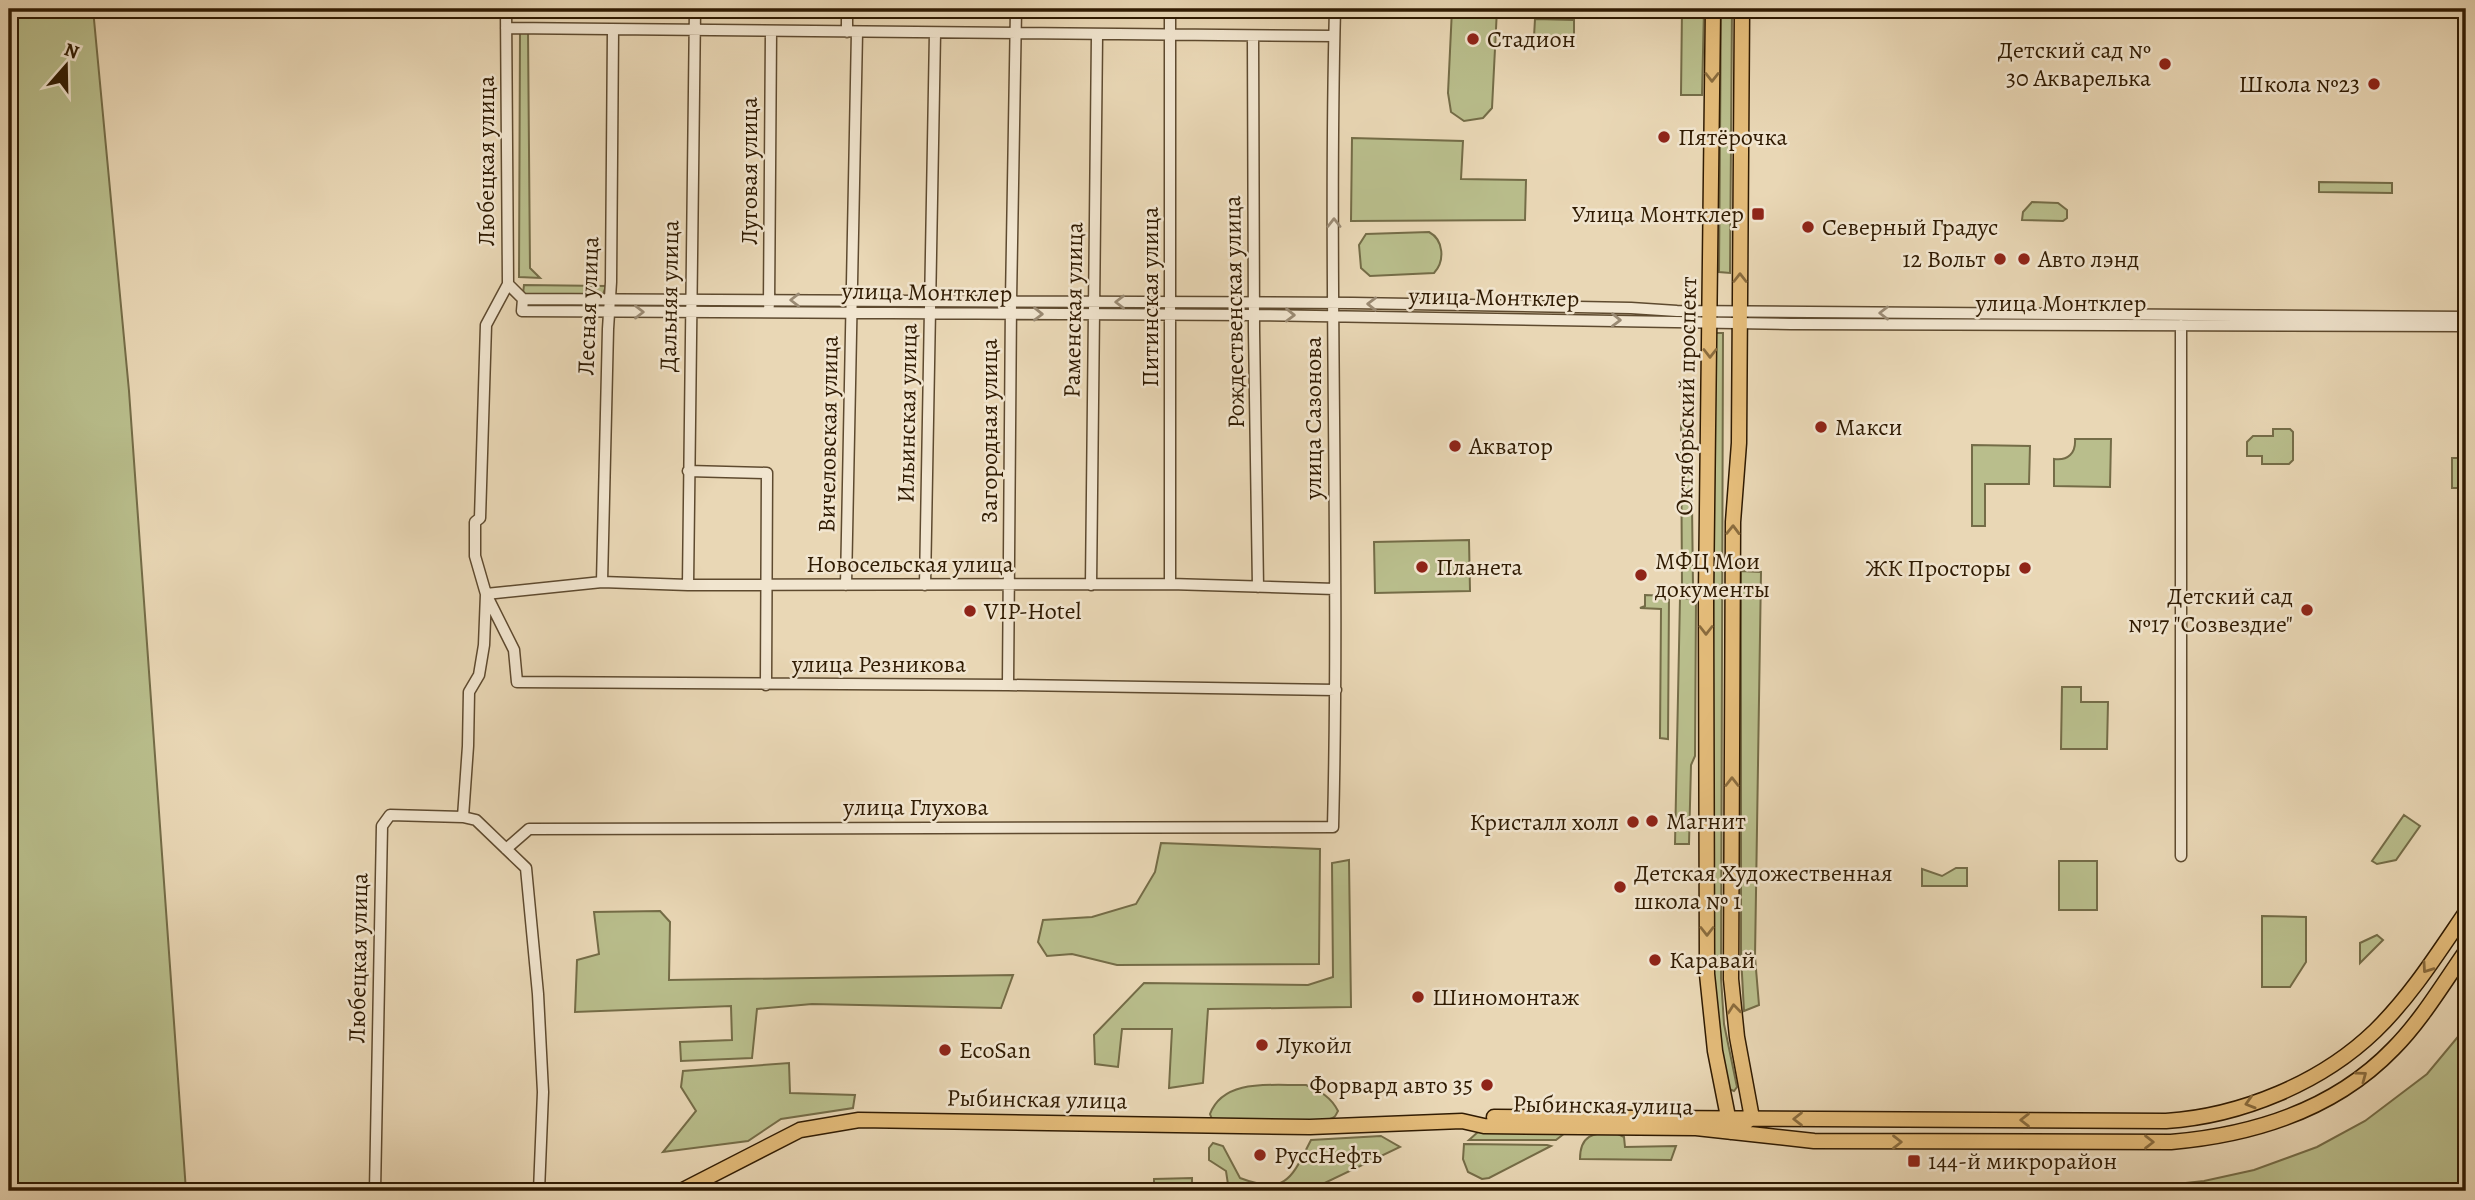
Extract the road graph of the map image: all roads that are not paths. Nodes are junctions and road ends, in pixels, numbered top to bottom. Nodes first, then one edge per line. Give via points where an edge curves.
1 (506, 9) edge
2 (695, 9) edge
3 (847, 9) edge
4 (1016, 9) edge
5 (1170, 9) edge
6 (1335, 9) edge
7 (1713, 9) edge
8 (1742, 9) edge
9 (506, 28) junction
10 (613, 30) junction
11 (695, 30) junction
12 (771, 31) junction
13 (852, 32) junction
14 (935, 33) junction
15 (1016, 34) junction
16 (1097, 36) junction
17 (1170, 36) junction
18 (1334, 36) junction
19 (1253, 37) junction
20 (508, 285) junction
21 (523, 299) junction
22 (610, 299) junction
23 (690, 300) junction
24 (1011, 301) junction
25 (1094, 302) junction
26 (1171, 302) junction
27 (1334, 303) junction
28 (769, 306) junction
29 (852, 306) junction
30 (929, 307) junction
31 (1254, 309) junction
32 (609, 312) junction
33 (690, 312) junction
34 (1011, 314) junction
35 (1093, 315) junction
36 (1171, 315) junction
37 (1334, 316) junction
38 (1710, 316) junction
39 (1740, 317) junction
40 (2466, 317) edge
41 (2181, 325) junction
42 (2466, 326) edge
43 (688, 471) junction
44 (602, 582) junction
45 (1170, 584) junction
46 (688, 585) junction
47 (766, 585) junction
48 (846, 585) junction
49 (925, 585) junction
50 (1009, 585) junction
51 (1091, 585) junction
52 (1258, 587) junction
53 (1335, 589) junction
54 (486, 594) junction
55 (766, 685) junction
56 (1008, 685) junction
57 (1336, 690) junction
58 (463, 817) junction
59 (1333, 827) joint
60 (506, 849) junction
61 (2181, 856) dead end
62 (2466, 912) edge
63 (2466, 951) edge
64 (1752, 1118) junction
65 (1730, 1125) junction
66 (374, 1191) edge
67 (539, 1191) edge
68 (681, 1191) edge

1 - 9 street, Любецкая улица
2 - 11 street, Дальняя улица
3 - 13 street, Вичеловская улица
4 - 15 street, Загородная улица
5 - 17 street, Питинская улица
6 - 18 street, улица Сазонова
7 -> 38 main road, Октябрьский проспект
39 -> 8 main road, Октябрьский проспект
9 - 10 street
9 - 20 street, Любецкая улица
10 - 11 street
10 - 22 street, Лесная улица
11 - 12 street
11 - 23 street, Дальняя улица
12 - 13 street
12 - 28 street, Луговая улица
13 - 14 street
13 - 29 street, Вичеловская улица
14 - 15 street
14 - 30 street, Ильинская улица
15 - 16 street
15 - 24 street, Загородная улица
16 - 17 street
16 - 25 street, Раменская улица
17 - 19 street
17 - 26 street, Питинская улица
18 - 19 street
27 -> 18 street, улица Сазонова
19 - 31 street, Рождественская улица
20 - 21 street
20 - 54 street, Любецкая улица via 486,325 480,518 475,522 475,556
21 - 22 street, улица Монтклер
21 - 32 street, улица Монтклер via 522,311
22 - 23 street, улица Монтклер
22 - 32 street, Лесная улица
23 - 28 street, улица Монтклер
23 - 33 street, Дальняя улица
24 - 25 street, улица Монтклер
24 - 30 street, улица Монтклер
24 - 34 street, Загородная улица
26 -> 25 street, улица Монтклер
25 - 35 street, Раменская улица
26 - 31 street, улица Монтклер
26 - 36 street, Питинская улица
27 - 31 street, улица Монтклер
27 - 37 street, улица Сазонова
38 -> 27 street, улица Монтклер
28 - 29 street, улица Монтклер
28 - 33 street, улица Монтклер
29 - 30 street, улица Монтклер
29 - 48 street, Вичеловская улица
30 - 34 street, улица Монтклер
30 - 49 street, Ильинская улица
31 - 36 street, улица Монтклер
31 -> 37 street, улица Монтклер
31 - 52 street, Рождественская улица
32 -> 33 street, улица Монтклер
32 - 44 street, Лесная улица
33 - 43 street, Дальняя улица
34 -> 35 street, улица Монтклер
34 - 50 street, Загородная улица
35 - 36 street, улица Монтклер
35 - 51 street, Раменская улица
36 - 45 street, Питинская улица
37 -> 38 street, улица Монтклер
37 - 53 street, улица Сазонова
38 - 39 street, улица Монтклер
38 -> 65 main road, Октябрьский проспект via 1707,974 1711,1028
40 -> 39 street, улица Монтклер
39 - 41 street, улица Монтклер
64 -> 39 main road, Октябрьский проспект via 1731,979 1733,523
41 - 42 street, улица Монтклер
41 - 61 street
43 - 46 street, Дальняя улица
43 - 47 street via 767,473
44 - 46 street, Новосельская улица
44 - 54 street, Новосельская улица
45 - 51 street, Новосельская улица
45 - 52 street, Новосельская улица
46 - 47 street, Новосельская улица
47 - 48 street, Новосельская улица
47 - 55 street
48 - 49 street, Новосельская улица
49 - 50 street, Новосельская улица
50 - 51 street, Новосельская улица
50 - 56 street, Загородная улица
52 - 53 street, Новосельская улица
53 - 57 street, улица Сазонова
54 - 55 street, улица Резникова via 514,650 517,682
54 - 58 street via 479,675 469,692
55 - 56 street, улица Резникова
56 - 57 street, улица Резникова
57 - 59 street, улица Сазонова
58 - 60 street, Любецкая улица via 476,820
58 - 66 street, Любецкая улица via 390,815 382,826
59 - 60 street, улица Глухова via 529,829
60 - 67 street via 526,868 543,1092
62 -> 64 main road via 2401,1002 2348,1055 2271,1097 2242,1106 2166,1121
65 -> 63 main road, Рыбинская улица via 1814,1142 2171,1142 2234,1135 2298,1113 2362,1077 2393,1049
64 - 65 main road
65 - 68 main road, Рыбинская улица via 1484,1126 1462,1121 1310,1127 859,1120 800,1130

